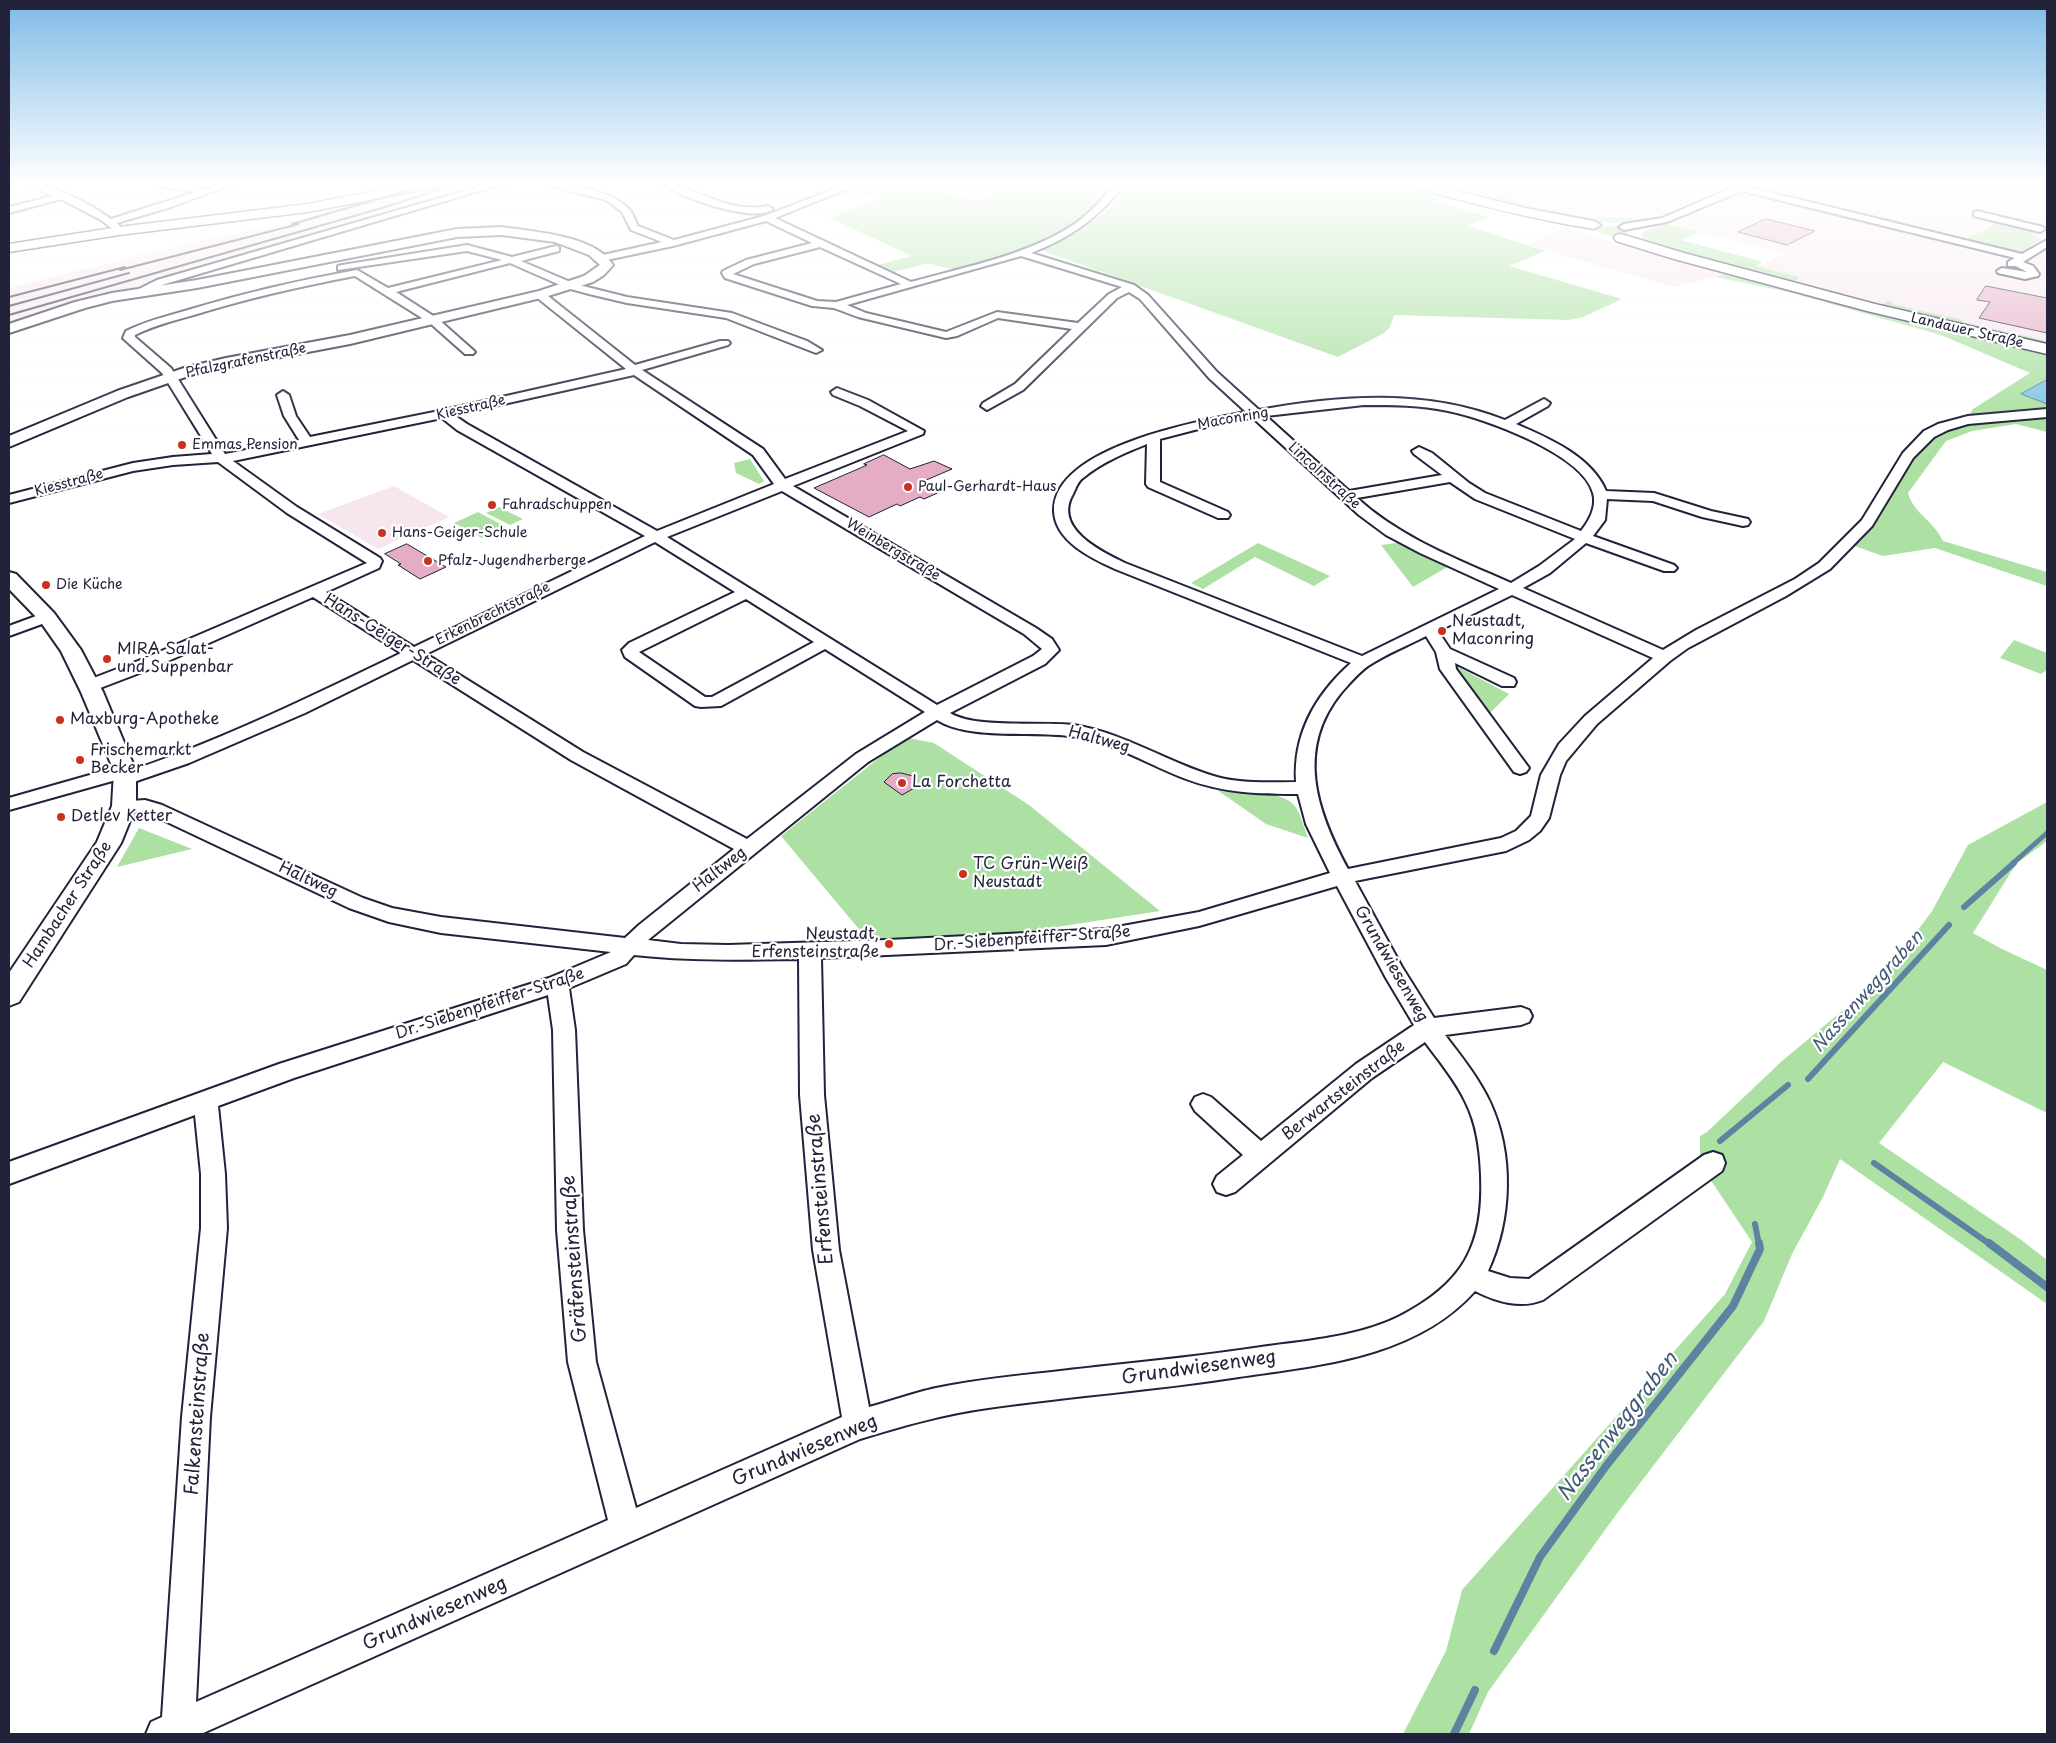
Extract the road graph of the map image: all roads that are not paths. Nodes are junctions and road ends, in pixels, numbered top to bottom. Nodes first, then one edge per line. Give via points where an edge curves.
1 (222, 264) edge
2 (293, 264) edge
3 (364, 264) edge
4 (493, 264) edge
5 (520, 264) edge
6 (607, 264) edge
7 (618, 264) edge
8 (745, 264) edge
9 (867, 264) edge
10 (981, 264) edge
11 (1058, 264) edge
12 (1714, 264) edge
13 (600, 273) junction
14 (310, 274) dead end
15 (910, 285) junction
16 (571, 286) junction
17 (1130, 287) junction
18 (138, 292) junction
19 (385, 292) junction
20 (539, 294) junction
21 (836, 306) junction
22 (434, 321) junction
23 (1081, 327) junction
24 (9, 329) edge
25 (724, 343) dead end
26 (2047, 349) edge
27 (816, 350) dead end
28 (469, 352) dead end
29 (634, 370) junction
30 (171, 377) junction
31 (837, 392) dead end
32 (283, 395) dead end
33 (1544, 403) dead end
34 (987, 406) dead end
35 (1254, 413) junction
36 (444, 414) junction
37 (2047, 414) edge
38 (1506, 425) junction
39 (1154, 437) junction
40 (9, 442) edge
41 (307, 442) junction
42 (1418, 451) dead end
43 (222, 459) junction
44 (1454, 478) junction
45 (782, 485) junction
46 (1601, 495) junction
47 (1347, 496) junction
48 (9, 499) edge
49 (1223, 515) dead end
50 (1743, 522) dead end
51 (656, 536) junction
52 (1585, 538) junction
53 (1669, 568) dead end
54 (9, 578) edge
55 (1510, 589) junction
56 (314, 591) junction
57 (746, 593) junction
58 (47, 617) junction
59 (1430, 630) junction
60 (9, 631) edge
61 (825, 643) junction
62 (1444, 652) junction
63 (414, 653) junction
64 (1664, 657) junction
65 (1363, 662) junction
66 (1508, 682) dead end
67 (89, 686) junction
68 (936, 713) junction
69 (1520, 768) dead end
70 (125, 775) junction
71 (1306, 788) junction
72 (9, 804) edge
73 (124, 806) junction
74 (749, 848) junction
75 (1342, 877) junction
76 (628, 947) junction
77 (810, 951) junction
78 (557, 984) junction
79 (9, 995) edge
80 (1521, 1016) dead end
81 (1428, 1028) junction
82 (205, 1100) junction
83 (1202, 1104) dead end
84 (1261, 1156) junction
85 (1712, 1164) dead end
86 (9, 1173) edge
87 (1226, 1184) dead end
88 (1473, 1276) junction
89 (858, 1425) junction
90 (626, 1529) junction
91 (171, 1731) edge

1 - 18 street
2 - 18 street
3 - 14 street
4 - 19 street
5 - 16 street
6 - 13 street
7 - 13 street
8 - 21 street via 727,273 816,304
9 - 15 street
10 - 15 street
11 - 17 street, Lincolnstraße
12 - 26 main road, Landauer Straße via 1872,308
13 - 16 street, Pfalzgrafenstraße
15 - 21 street
16 - 20 street, Pfalzgrafenstraße
16 - 27 street via 627,300 728,315
17 - 23 street via 1113,296
17 - 35 street, Lincolnstraße via 1153,304 1213,375
18 - 24 street via 80,304
19 - 22 street
19 - 30 street, Hans-Geiger-Straße via 357,273 232,300 130,333 129,338
20 - 22 street, Pfalzgrafenstraße
20 - 29 street, Weinbergstraße
21 - 23 street via 946,335 997,315
22 - 28 street
22 - 30 street, Pfalzgrafenstraße via 223,363
23 - 34 street via 1019,387
25 - 29 street
29 - 36 street, Kiesstraße
29 - 45 street, Weinbergstraße via 758,452
30 - 40 street, Pfalzgrafenstraße
30 - 43 street, Hans-Geiger-Straße
31 - 45 street, Erkenbrechtstraße via 918,431
32 - 41 street via 290,416
33 - 38 street
35 - 38 street, Maconring via 1372,401 1410,401 1452,408
35 - 39 street, Maconring
35 - 47 street, Lincolnstraße
36 - 41 street, Kiesstraße
36 - 51 street
37 - 64 street, Dr.-Siebenpfeiffer-Straße via 1975,418 1932,432 1913,449 1867,524 1838,554 1811,575 1700,634
38 - 46 street, Maconring via 1560,452 1587,473
39 - 49 street via 1154,484
39 - 65 street, Maconring via 1102,459 1071,481 1060,510 1074,537 1095,554 1131,571
41 - 43 street, Kiesstraße
42 - 44 street
43 - 48 street, Kiesstraße via 133,467
43 - 56 street, Hans-Geiger-Straße via 292,510 375,561 374,565
44 - 47 street
44 - 52 street via 1480,496
45 - 51 street, Erkenbrechtstraße
45 - 68 street, Weinbergstraße via 1049,645 1049,652 1039,660
46 - 50 street via 1654,497
46 - 52 street via 1599,523
47 - 55 street, Lincolnstraße via 1375,521 1406,540
51 - 57 street
51 - 63 street, Erkenbrechtstraße
52 - 53 street
52 - 55 street via 1547,568
54 - 58 street, Hambacher Straße
55 - 59 street
55 - 64 street, Lincolnstraße
56 - 63 street, Hans-Geiger-Straße
56 - 67 street
57 - 61 street
57 - 61 street via 635,646 630,650 631,654 707,703
58 - 60 street
58 - 67 street, Hambacher Straße via 71,650
59 - 62 street
59 - 65 street
61 - 68 street
62 - 66 street
62 - 69 street via 1448,669
63 - 70 street, Erkenbrechtstraße via 240,736
63 - 74 street, Hans-Geiger-Straße via 577,756
64 - 75 street, Dr.-Siebenpfeiffer-Straße via 1572,740 1551,774 1544,812 1535,827 1523,837 1506,844
65 - 71 street, Grundwiesenweg via 1336,688 1318,714 1306,747
67 - 70 street, Hambacher Straße
68 - 71 street, Haltweg via 961,724 1051,729 1097,736 1224,784
68 - 74 street, Haltweg via 862,758
70 - 72 street, Erkenbrechtstraße
70 - 73 street, Hambacher Straße
71 - 75 street, Grundwiesenweg via 1312,814
73 - 76 street, Haltweg via 154,809 388,915 440,925
73 - 79 street, Hambacher Straße via 109,843
74 - 76 street, Haltweg
75 - 77 street, Dr.-Siebenpfeiffer-Straße via 1199,919 1106,936 984,945
75 - 81 street, Grundwiesenweg
76 - 77 street, Dr.-Siebenpfeiffer-Straße via 718,952
76 - 78 street, Dr.-Siebenpfeiffer-Straße via 618,958 601,967
77 - 89 street, Erfensteinstraße via 812,1095 826,1250
78 - 82 street, Dr.-Siebenpfeiffer-Straße
78 - 90 street, Gräfensteinstraße via 564,1039 570,1230 582,1362
80 - 81 street
81 - 84 street, Berwartsteinstraße via 1364,1071
81 - 88 street, Grundwiesenweg via 1472,1092 1483,1115 1489,1140 1493,1210 1488,1242
82 - 86 street, Dr.-Siebenpfeiffer-Straße
82 - 91 street, Falkensteinstraße via 213,1174 214,1228
83 - 84 street
84 - 87 street, Berwartsteinstraße
85 - 88 street via 1534,1291 1521,1293 1491,1287
88 - 89 street, Grundwiesenweg via 1449,1299 1410,1326 1362,1344 1236,1364 942,1401
89 - 90 street, Grundwiesenweg
90 - 91 street, Grundwiesenweg

